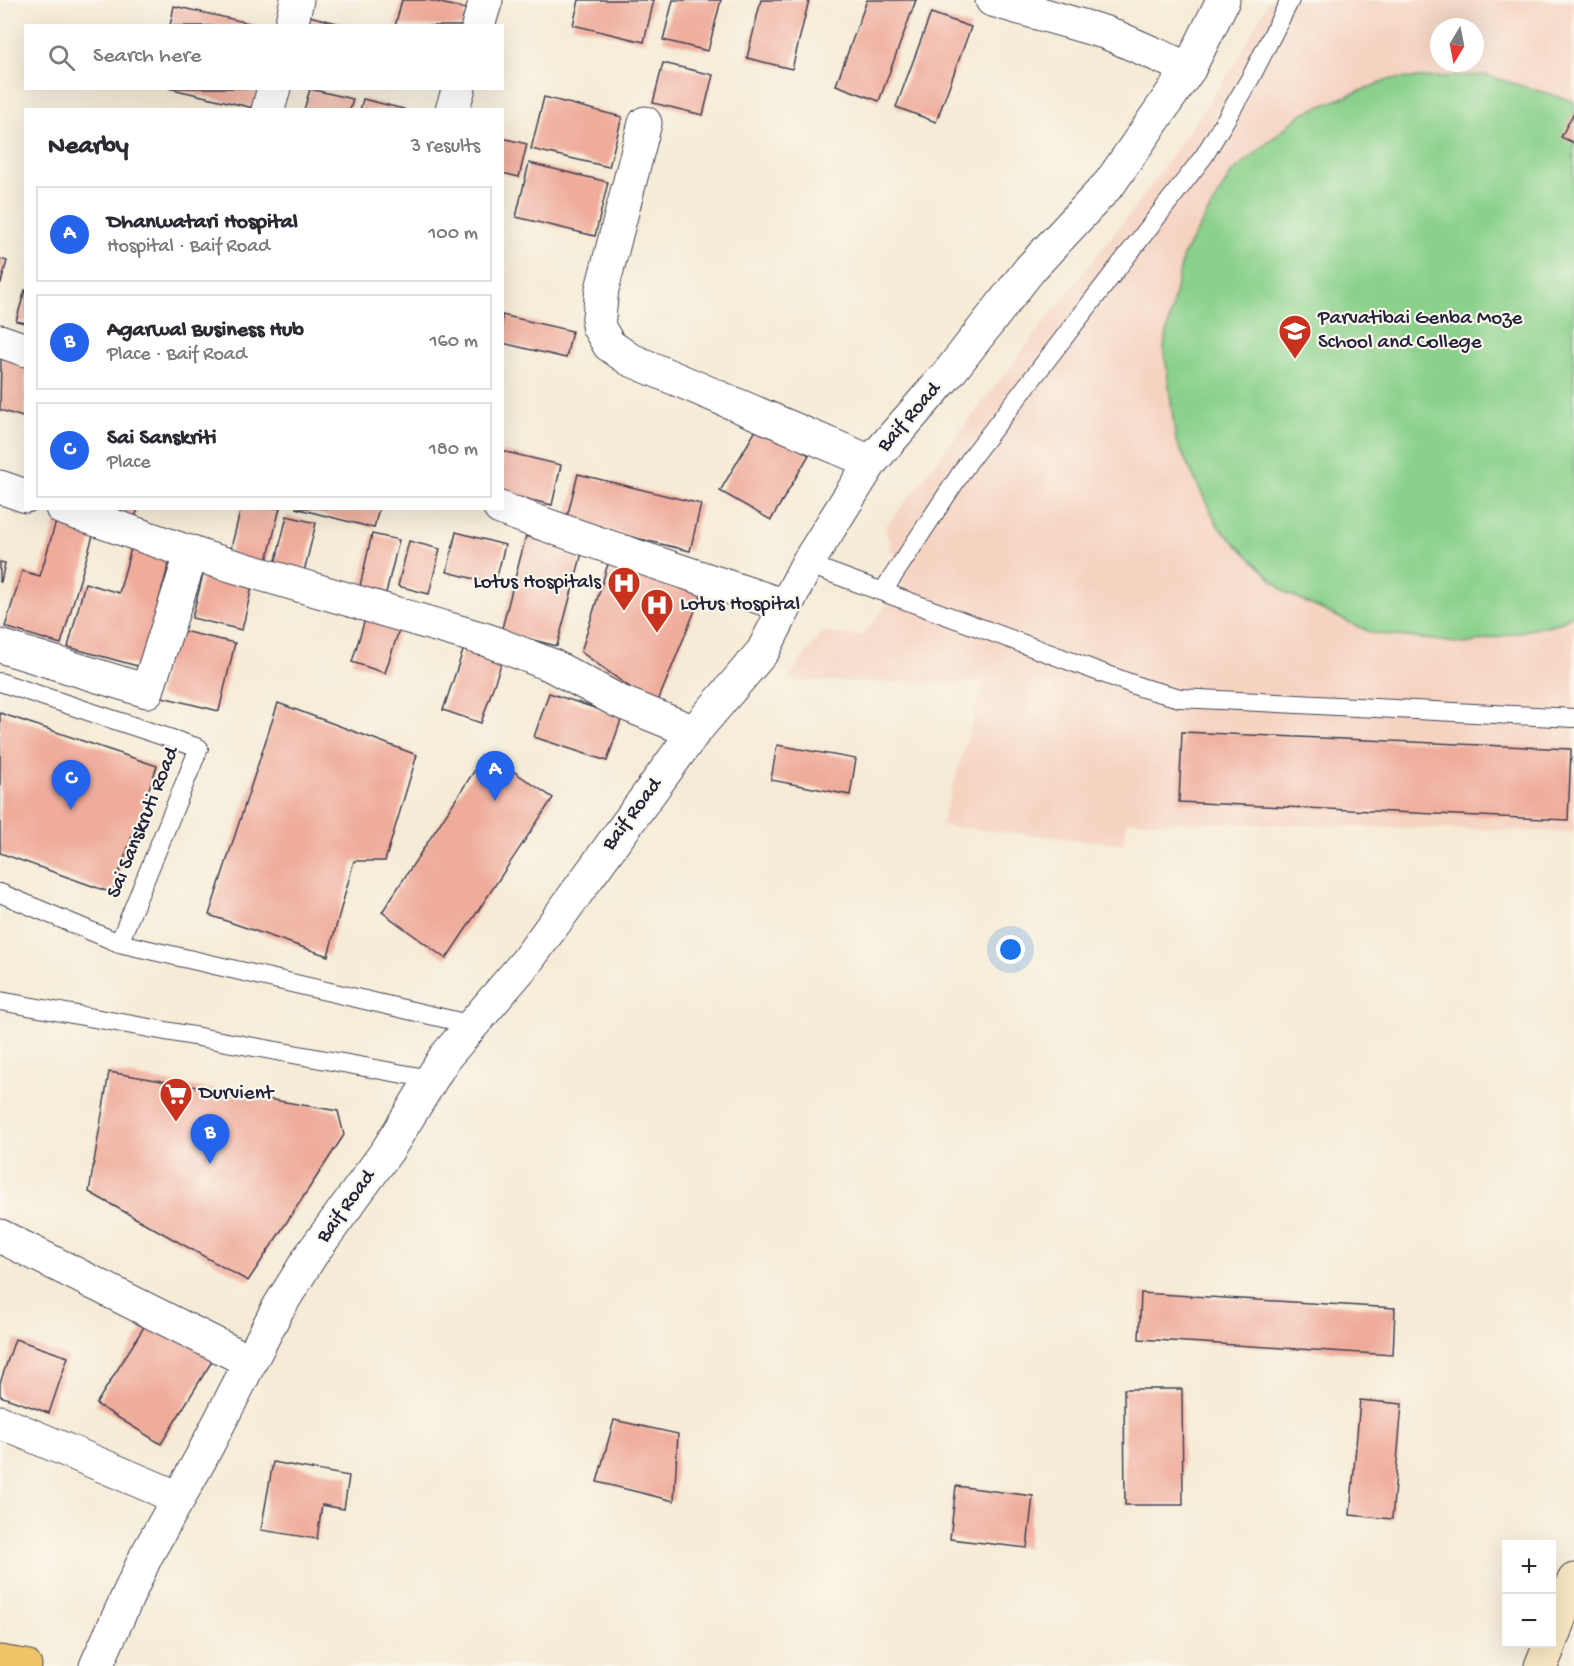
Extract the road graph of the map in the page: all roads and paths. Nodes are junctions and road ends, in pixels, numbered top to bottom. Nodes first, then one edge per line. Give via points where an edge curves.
1 (297, 0) edge
2 (486, 0) edge
3 (992, 0) edge
4 (1290, 0) edge
5 (1220, 1) edge
6 (291, 24) edge
7 (479, 24) edge
8 (1189, 69) junction
9 (273, 90) edge
10 (458, 90) edge
11 (269, 108) edge
12 (453, 108) edge
13 (645, 123) dead end
14 (0, 342) edge
15 (24, 349) edge
16 (871, 462) junction
17 (0, 487) edge
18 (24, 495) edge
19 (68, 510) edge
20 (504, 510) edge
21 (192, 552) junction
22 (807, 564) junction
23 (883, 591) junction
24 (785, 606) junction
25 (0, 646) edge
26 (0, 681) edge
27 (1574, 718) edge
28 (694, 732) junction
29 (0, 893) edge
30 (119, 943) junction
31 (0, 1001) edge
32 (472, 1024) junction
33 (431, 1079) junction
34 (0, 1236) edge
35 (249, 1361) junction
36 (0, 1422) edge
37 (179, 1498) junction
38 (1574, 1580) edge
39 (1556, 1625) edge
40 (1548, 1648) edge
41 (0, 1662) edge
42 (25, 1666) edge
43 (96, 1666) edge
44 (1541, 1666) edge

1 - 6 street
2 - 7 street
3 - 8 street via 1107,33
4 - 23 lane via 1251,77 1204,156 972,458
5 - 8 street, Baif Road
8 - 16 street, Baif Road via 1110,183 1030,269 952,369
9 - 11 street
10 - 12 street
13 - 16 street via 602,289 598,326 609,345 629,359
14 - 15 street
16 - 22 street, Baif Road
17 - 18 street
19 - 21 street
20 - 24 street via 592,544
21 - 25 street via 147,691
21 - 28 street via 486,640 551,665 618,701
22 - 23 lane
22 - 24 street, Baif Road
23 - 27 lane via 1143,688 1180,698
24 - 28 street, Baif Road via 763,651
26 - 30 lane, Sai Sanskruti Road via 199,748
28 - 32 street, Baif Road via 526,962
29 - 30 lane
30 - 32 lane
31 - 33 lane
32 - 33 street, Baif Road
33 - 35 street, Baif Road via 387,1151 312,1255
34 - 35 street
35 - 37 street, Baif Road
36 - 37 street
37 - 43 street, Baif Road via 146,1556
38 - 39 street
40 - 44 street
41 - 42 highway

